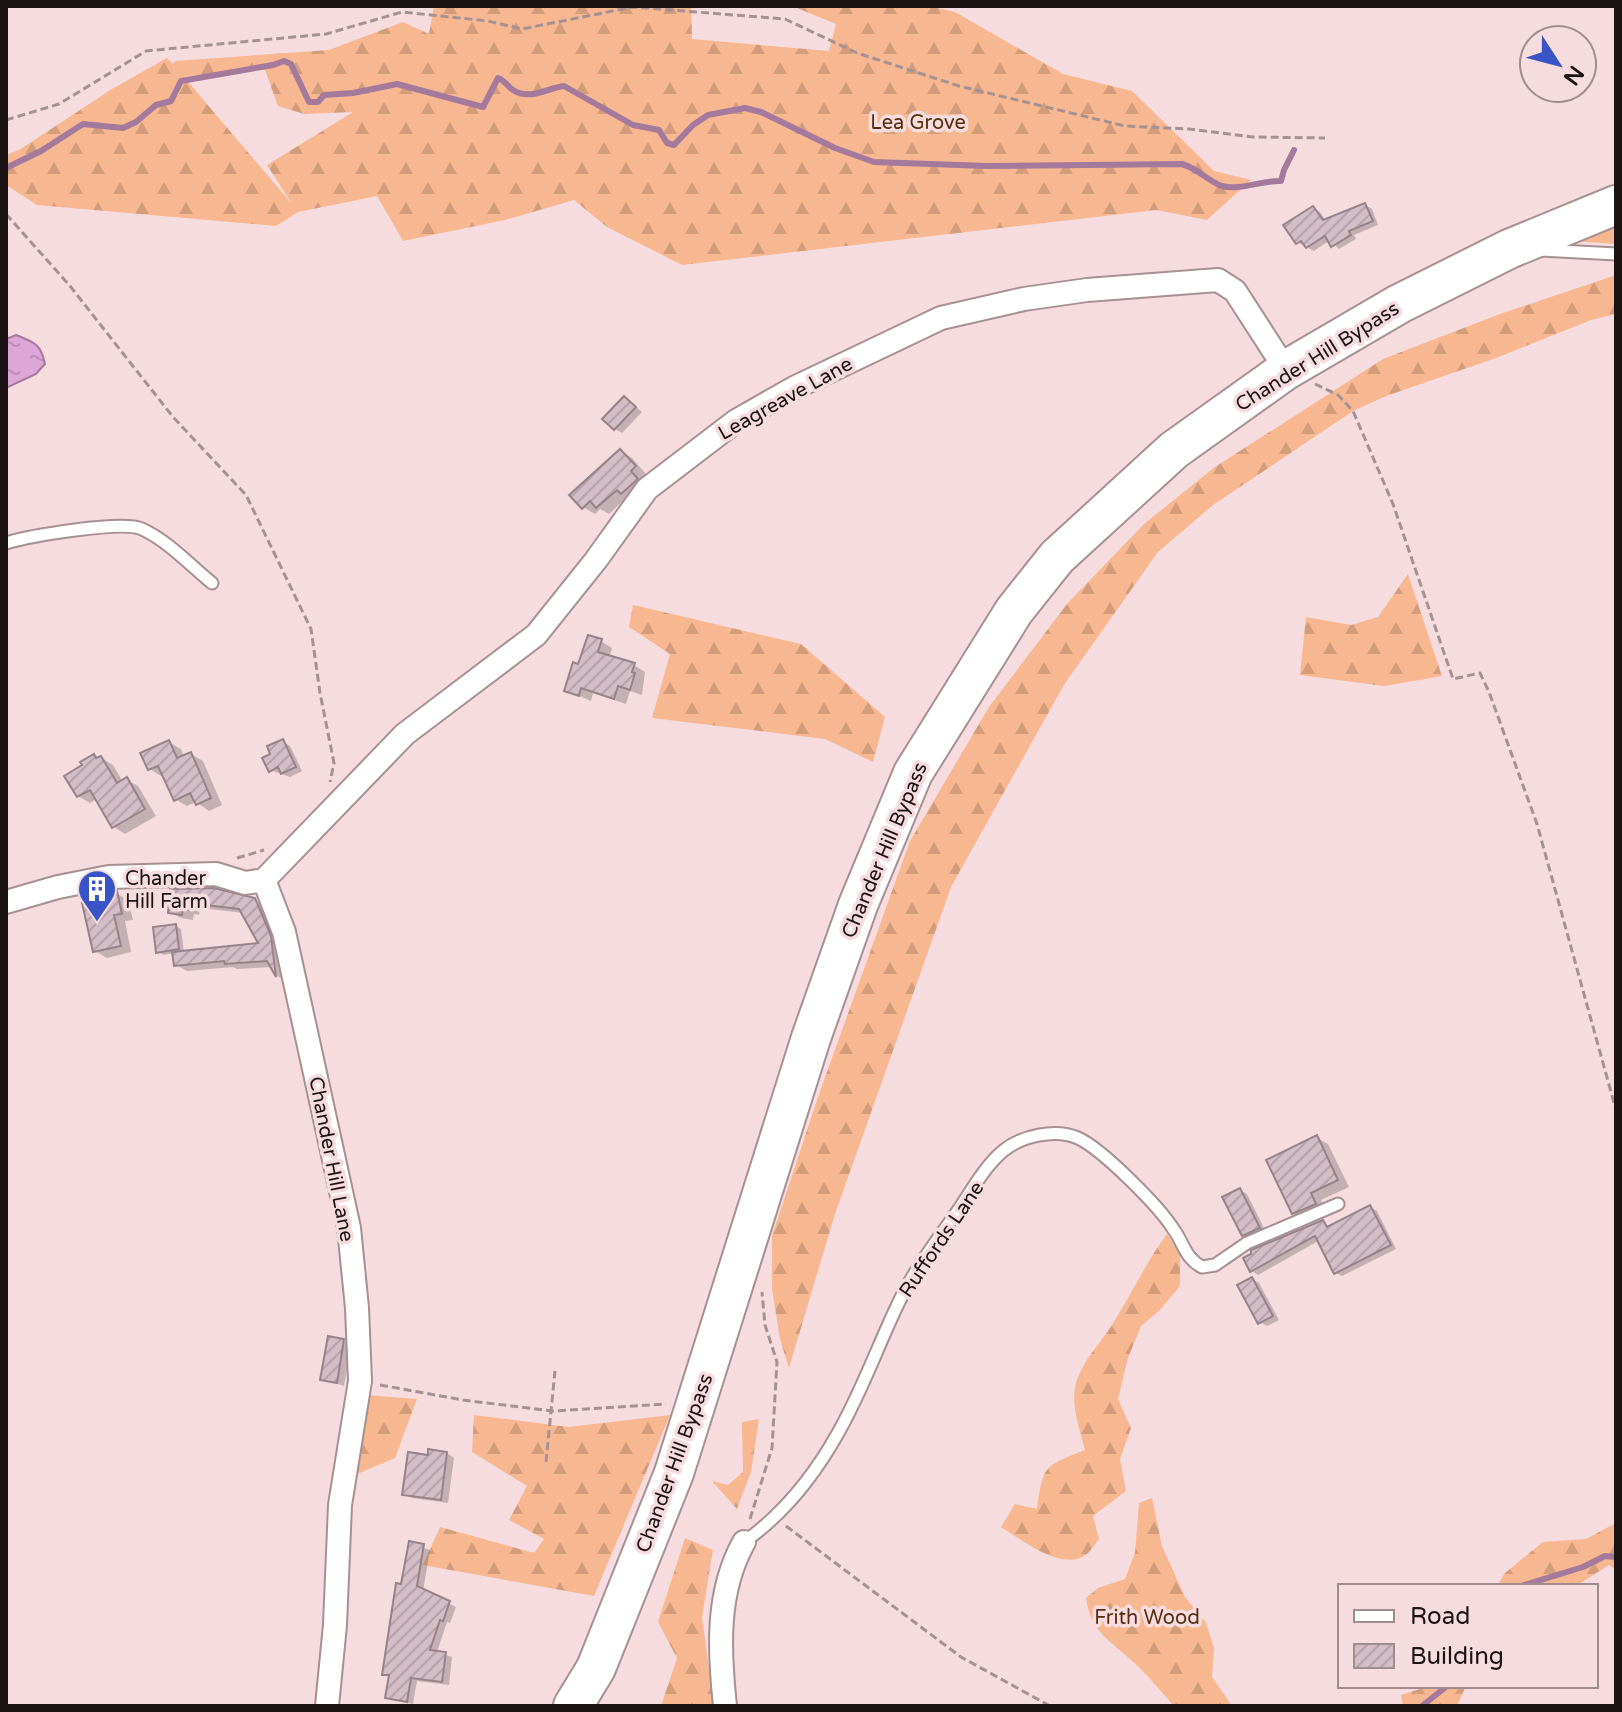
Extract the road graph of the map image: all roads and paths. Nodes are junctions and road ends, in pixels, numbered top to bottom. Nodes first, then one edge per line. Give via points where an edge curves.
1 (6, 120) edge
2 (1325, 138) dead end
3 (1616, 205) edge
4 (6, 214) edge
5 (1509, 249) junction
6 (1616, 254) edge
7 (1286, 370) junction
8 (1338, 395) dead end
9 (6, 543) edge
10 (212, 583) dead end
11 (329, 785) dead end
12 (270, 848) dead end
13 (239, 858) dead end
14 (264, 880) junction
15 (6, 902) edge
16 (1616, 1110) edge
17 (1338, 1204) dead end
18 (762, 1284) dead end
19 (555, 1371) dead end
20 (360, 1381) junction
21 (697, 1403) junction
22 (552, 1411) junction
23 (546, 1462) dead end
24 (779, 1514) junction
25 (744, 1542) junction
26 (327, 1706) edge
27 (573, 1706) edge
28 (725, 1706) edge
29 (1050, 1706) edge

1 - 2 path via 59,104 146,51 326,34 402,12 522,29 633,7 785,19 857,53 959,86 1125,126
3 - 5 highway, Chander Hill Bypass
4 - 11 path via 173,417 246,495 311,629 334,763
5 - 6 lane
5 - 7 highway, Chander Hill Bypass via 1399,304
7 - 14 street, Leagreave Lane via 1235,291 1218,280 1087,290 941,318 794,388 736,421 647,489 536,635 405,734
7 - 21 highway, Chander Hill Bypass via 1174,450 1057,557 1014,611 913,773 811,1038
8 - 16 path via 1353,411 1393,504 1453,679 1480,673 1489,692 1537,824
9 - 10 lane via 139,527
12 - 13 path
14 - 15 street via 245,883 216,874 109,877
14 - 20 street, Chander Hill Lane via 284,932 349,1228
17 - 24 lane, Ruffords Lane via 1247,1243 1207,1267 1187,1255 1174,1229 1117,1169 1077,1138 1036,1135 1004,1150 918,1268 839,1433
18 - 25 path via 765,1325 777,1362 772,1448
19 - 22 path
20 - 22 path
20 - 26 street, Chander Hill Lane via 340,1505
21 - 22 path
21 - 27 highway, Chander Hill Bypass via 596,1668
22 - 23 path
24 - 25 lane, Ruffords Lane
24 - 29 path via 788,1529 961,1657
25 - 28 street via 730,1567 721,1622

